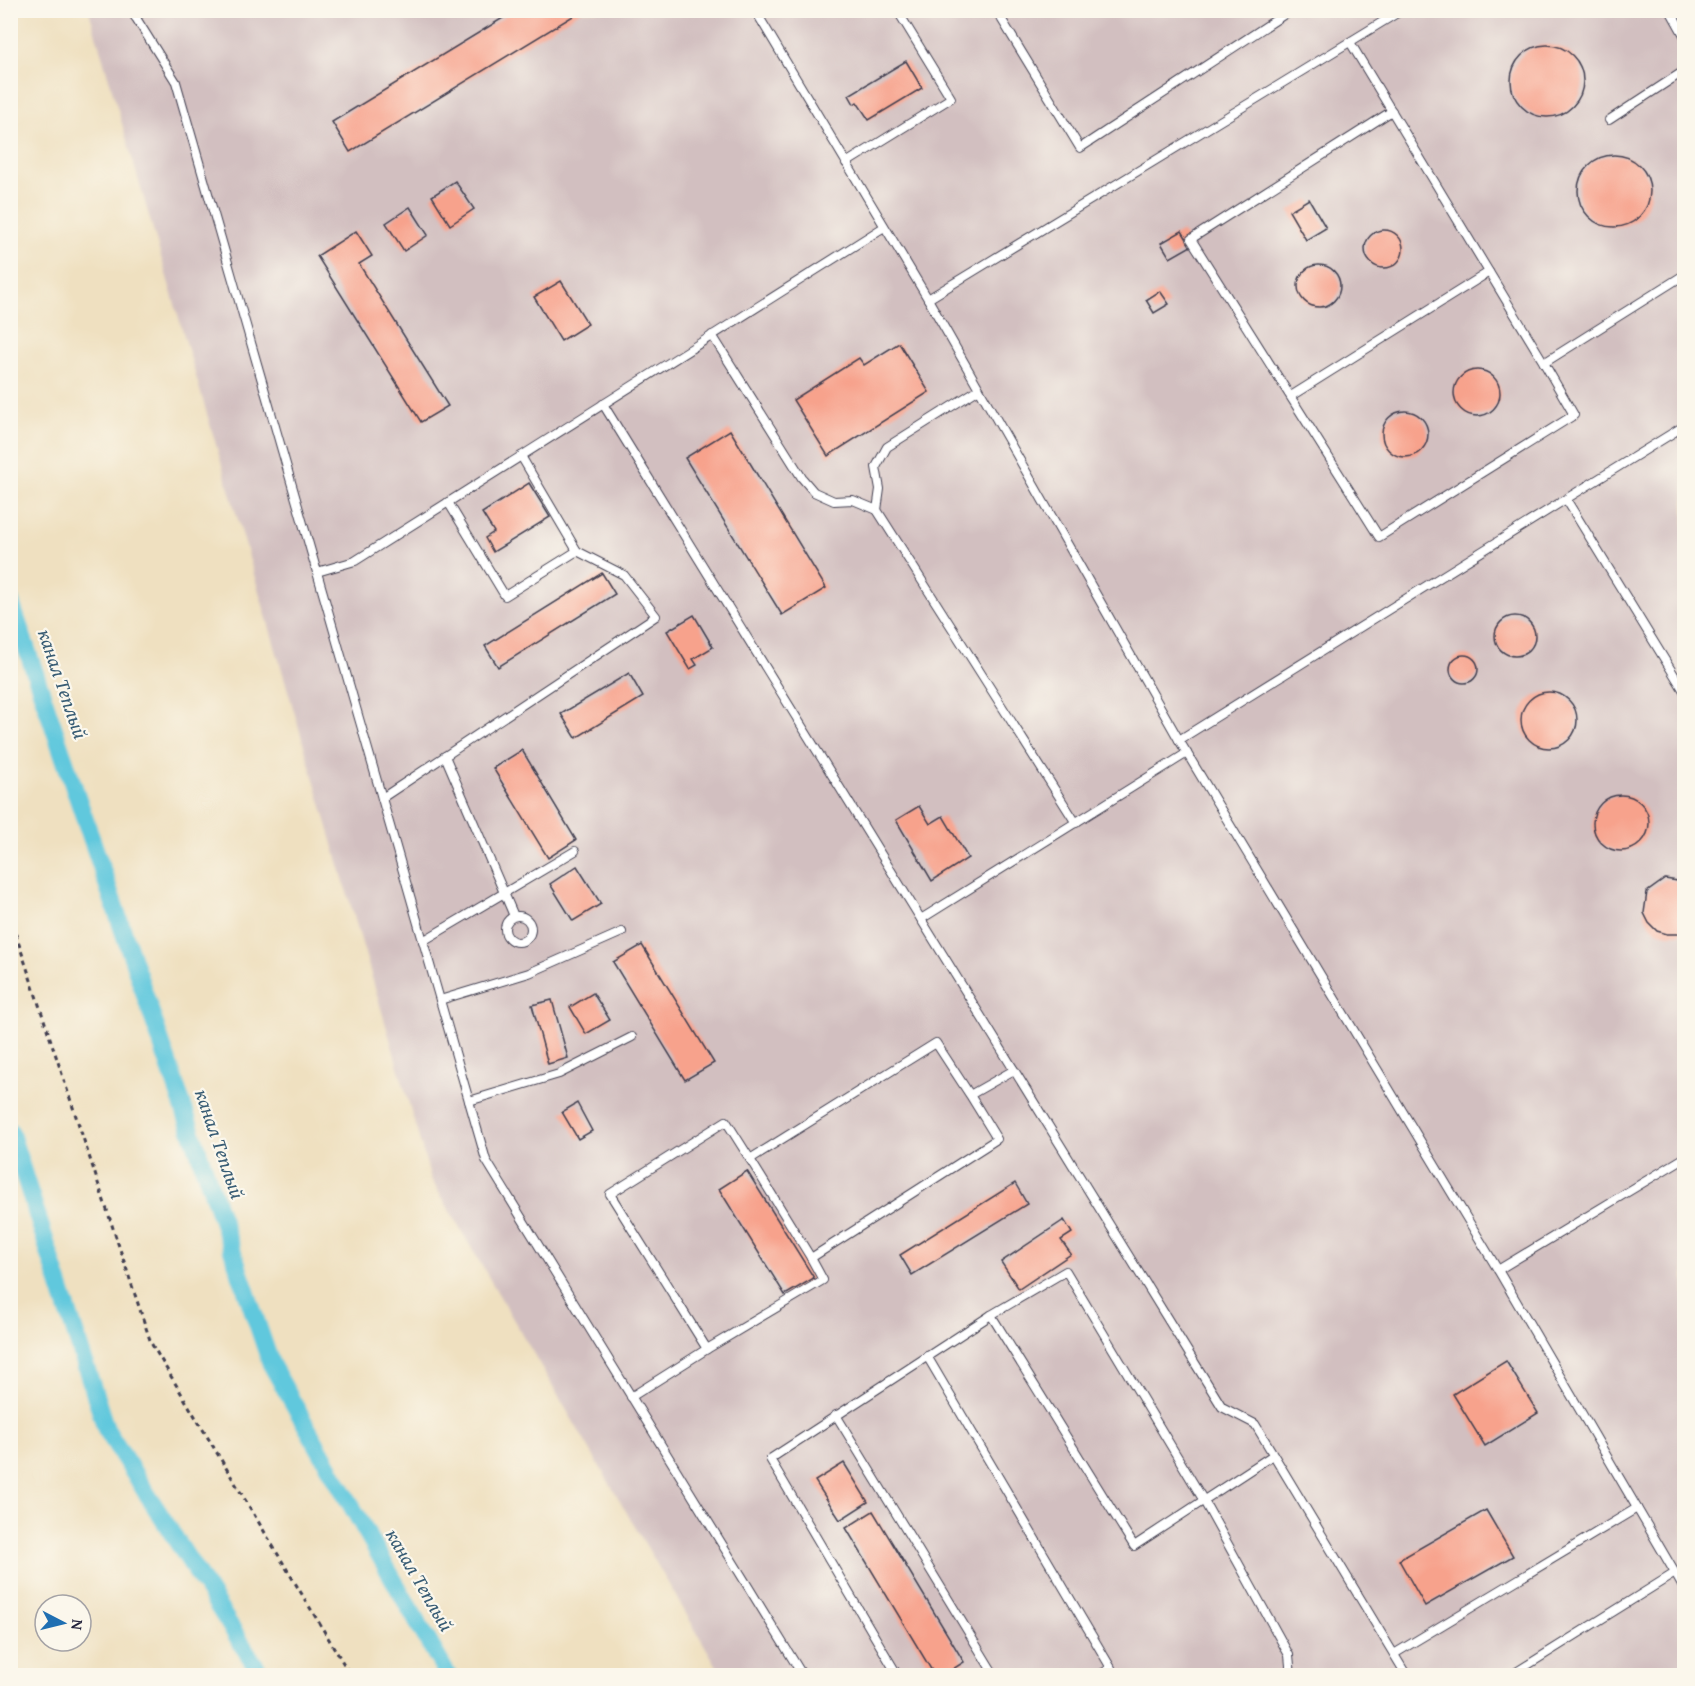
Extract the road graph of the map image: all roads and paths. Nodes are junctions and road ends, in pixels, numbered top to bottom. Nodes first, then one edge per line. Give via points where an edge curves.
1 (146, 10) edge
2 (755, 10) edge
3 (897, 10) edge
4 (996, 10) edge
5 (1292, 10) edge
6 (1402, 10) edge
7 (1670, 10) edge
8 (133, 14) edge
9 (1684, 35) edge
10 (1350, 42) junction
11 (1684, 70) edge
12 (1392, 111) junction
13 (1609, 120) dead end
14 (846, 163) junction
15 (884, 227) junction
16 (1489, 272) junction
17 (1684, 275) edge
18 (928, 299) junction
19 (712, 336) junction
20 (1544, 363) junction
21 (979, 389) junction
22 (1291, 396) junction
23 (603, 404) junction
24 (1684, 426) edge
25 (521, 456) junction
26 (1566, 499) junction
27 (448, 502) junction
28 (877, 510) junction
29 (577, 551) junction
30 (317, 572) junction
31 (1684, 691) edge
32 (1179, 740) junction
33 (1187, 753) junction
34 (445, 756) junction
35 (382, 798) junction
36 (1076, 823) junction
37 (575, 851) dead end
38 (504, 893) junction
39 (514, 916) dead end
40 (10, 917) edge
41 (921, 919) junction
42 (622, 932) dead end
43 (423, 941) junction
44 (440, 1000) junction
45 (632, 1037) dead end
46 (1014, 1070) junction
47 (970, 1095) junction
48 (469, 1101) junction
49 (1684, 1158) edge
50 (750, 1159) junction
51 (811, 1258) junction
52 (1497, 1270) junction
53 (991, 1315) junction
54 (707, 1349) junction
55 (927, 1356) junction
56 (631, 1397) junction
57 (836, 1415) junction
58 (1273, 1455) junction
59 (1204, 1501) junction
60 (1636, 1508) junction
61 (1675, 1573) junction
62 (1684, 1589) edge
63 (1394, 1654) junction
64 (351, 1676) edge
65 (803, 1676) edge
66 (898, 1676) edge
67 (994, 1676) edge
68 (1098, 1676) edge
69 (1291, 1676) edge
70 (1407, 1676) edge
71 (1510, 1676) edge

1 - 8 lane
2 - 14 lane
3 - 14 lane via 951,98
4 - 5 lane via 1080,148
6 - 10 lane
7 - 9 lane
8 - 30 lane via 176,82
10 - 12 lane
10 - 18 lane
11 - 13 lane
12 - 16 lane
12 - 22 lane via 1191,239
14 - 15 lane
15 - 18 lane
15 - 19 lane
16 - 20 lane
16 - 22 lane
17 - 20 lane
18 - 21 lane
19 - 23 lane
19 - 28 lane via 814,492 834,501 853,500
20 - 22 lane via 1574,415 1379,537
21 - 28 lane via 887,447 876,467 880,489
21 - 32 lane
23 - 25 lane
23 - 41 lane
24 - 26 lane
25 - 27 lane
25 - 29 lane
26 - 31 lane
26 - 32 lane
27 - 29 lane via 505,596
27 - 30 lane via 355,561
28 - 36 lane
29 - 34 lane via 624,575 656,616
30 - 35 lane
32 - 33 lane
33 - 36 lane
33 - 52 lane
34 - 35 lane
34 - 38 lane
35 - 43 lane
36 - 41 lane
37 - 38 lane
38 - 39 lane
38 - 43 lane
40 - 64 path via 151,1343
41 - 46 lane
42 - 44 lane via 529,973
43 - 44 lane
44 - 48 lane
45 - 48 lane via 559,1074
46 - 47 lane
46 - 58 lane via 1222,1407 1255,1424
47 - 50 lane via 936,1043
47 - 51 lane via 997,1139
48 - 56 lane via 486,1160
49 - 52 lane
50 - 51 lane
50 - 54 lane via 726,1121 610,1194
51 - 54 lane via 823,1280
52 - 60 lane
53 - 55 lane
53 - 59 lane via 1134,1546
53 - 59 lane via 1066,1271
54 - 56 lane
55 - 57 lane
55 - 68 lane via 1111,1668
56 - 65 lane
57 - 66 lane via 770,1459
57 - 67 lane
58 - 59 lane
58 - 63 lane
59 - 69 lane via 1289,1655
60 - 61 lane
60 - 63 lane
61 - 62 lane
61 - 71 lane
63 - 70 lane

